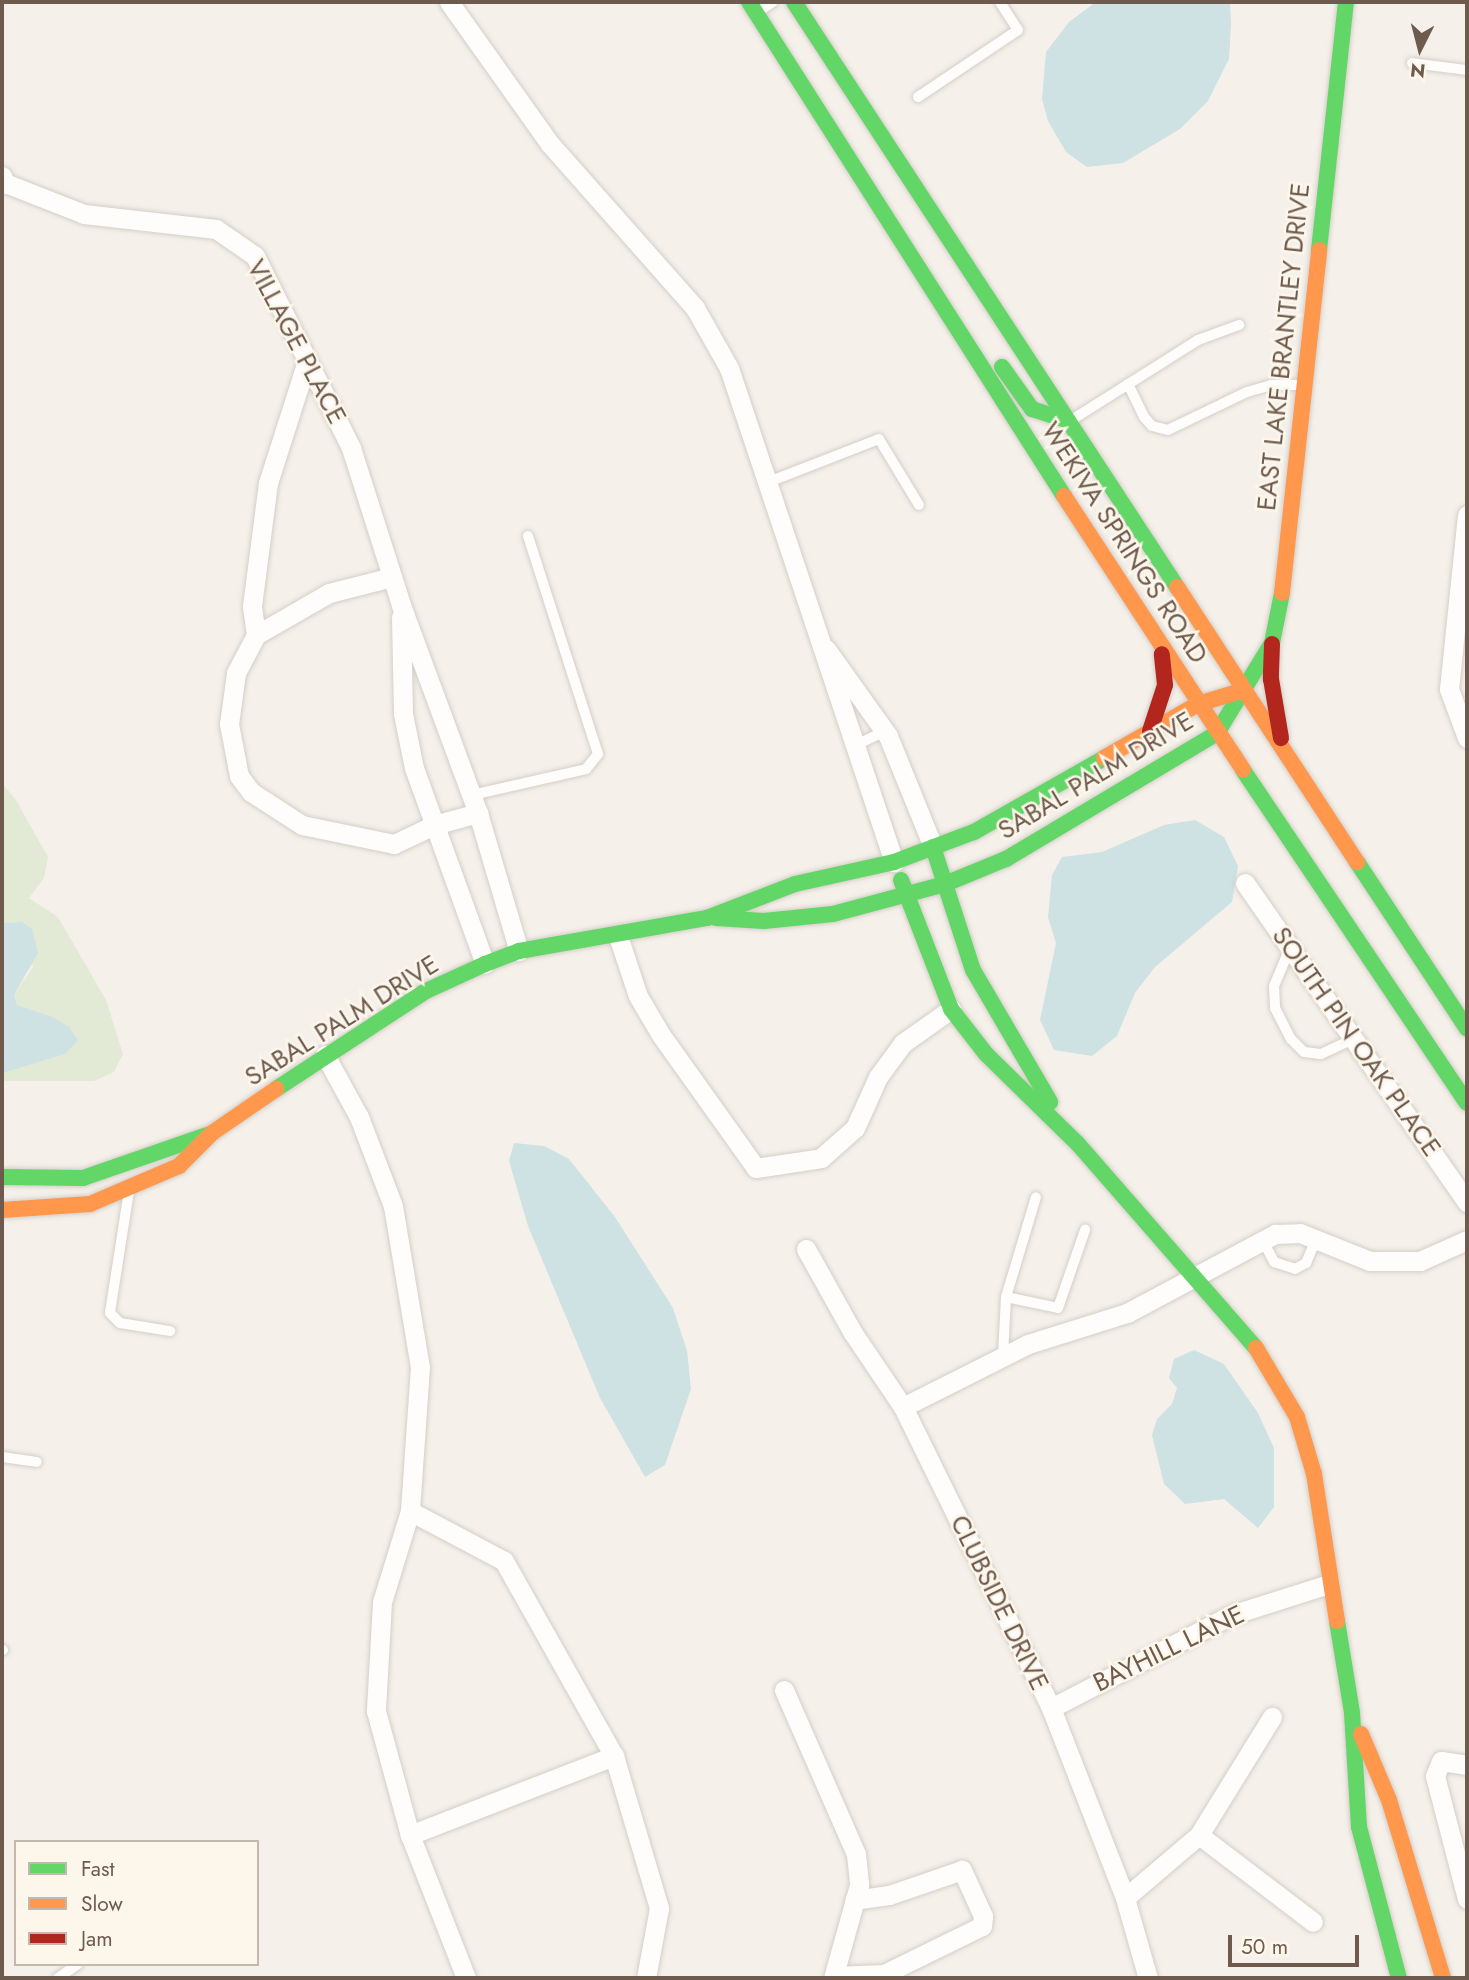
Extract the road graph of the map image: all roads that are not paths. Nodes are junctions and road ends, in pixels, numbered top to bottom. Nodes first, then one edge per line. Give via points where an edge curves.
1 (449, 2) edge
2 (773, 2) edge
3 (794, 2) edge
4 (1000, 2) edge
5 (1346, 2) edge
6 (752, 7) edge
7 (1412, 63) dead end
8 (1467, 70) edge
9 (918, 97) dead end
10 (2, 176) edge
11 (930, 284) junction
12 (1239, 325) dead end
13 (307, 361) junction
14 (1128, 384) junction
15 (1304, 386) junction
16 (1068, 421) junction
17 (766, 483) junction
18 (919, 505) dead end
19 (1467, 515) edge
20 (528, 536) dead end
21 (392, 577) junction
22 (401, 605) junction
23 (256, 635) junction
24 (815, 635) junction
25 (1272, 643) junction
26 (1161, 649) junction
27 (1244, 690) junction
28 (1198, 704) junction
29 (885, 731) junction
30 (1150, 731) junction
31 (1217, 733) junction
32 (1467, 738) edge
33 (853, 747) junction
34 (1285, 753) junction
35 (475, 804) junction
36 (434, 825) junction
37 (933, 847) junction
38 (894, 862) junction
39 (1245, 883) dead end
40 (945, 884) junction
41 (907, 897) junction
42 (707, 918) junction
43 (618, 936) junction
44 (1290, 948) junction
45 (519, 951) junction
46 (485, 964) junction
47 (951, 1009) junction
48 (1467, 1029) edge
49 (1353, 1039) junction
50 (325, 1055) junction
51 (1467, 1103) edge
52 (212, 1133) junction
53 (1078, 1144) junction
54 (2, 1177) edge
55 (130, 1187) junction
56 (1036, 1197) dead end
57 (1467, 1202) edge
58 (2, 1210) edge
59 (1085, 1230) dead end
60 (1317, 1238) junction
61 (1467, 1240) edge
62 (1263, 1241) junction
63 (806, 1249) dead end
64 (1194, 1275) junction
65 (1006, 1297) junction
66 (170, 1331) dead end
67 (1003, 1357) junction
68 (903, 1407) junction
69 (2, 1457) edge
70 (37, 1462) dead end
71 (410, 1511) junction
72 (1329, 1584) junction
73 (784, 1689) dead end
74 (1051, 1708) junction
75 (1352, 1713) junction
76 (1272, 1717) dead end
77 (614, 1756) junction
78 (1467, 1765) edge
79 (410, 1835) junction
80 (1199, 1835) junction
81 (1125, 1898) junction
82 (1467, 1899) edge
83 (855, 1900) junction
84 (1313, 1922) dead end
85 (75, 1966) edge
86 (834, 1977) edge
87 (58, 1978) edge
88 (466, 1978) edge
89 (646, 1978) edge
90 (1148, 1978) edge
91 (1399, 1978) edge
92 (1443, 1978) edge

1 - 17 street via 550,144 695,308 729,369
2 - 6 lane
3 - 16 street, WEKIVA SPRINGS ROAD
4 - 9 lane via 1018,30
5 - 15 street, EAST LAKE BRANTLEY DRIVE
6 - 11 street, WEKIVA SPRINGS ROAD
7 - 8 lane
10 - 13 street, VILLAGE PLACE via 5,183 84,214 216,229 255,256
11 - 16 street via 980,334 1032,409
11 - 26 street, WEKIVA SPRINGS ROAD
12 - 14 lane via 1198,340
13 - 21 street, VILLAGE PLACE via 351,448
13 - 23 street via 268,484 252,606
14 - 15 lane via 1144,417 1153,426 1168,430 1247,392 1271,385
14 - 16 lane
15 - 25 street, EAST LAKE BRANTLEY DRIVE via 1279,616
16 - 27 street, WEKIVA SPRINGS ROAD
17 - 18 lane via 879,439
17 - 24 street
19 - 32 street via 1449,689
20 - 35 lane via 598,754 586,769
21 - 22 street, VILLAGE PLACE
21 - 23 street via 329,593
22 - 35 street, VILLAGE PLACE
22 - 36 street, VILLAGE PLACE via 403,714 414,768
23 - 36 street via 236,673 229,724 239,776 251,792 302,825 331,833 394,844
24 - 29 street
24 - 33 street
25 - 27 street, EAST LAKE BRANTLEY DRIVE
25 - 34 street via 1276,720
26 - 28 street, WEKIVA SPRINGS ROAD
26 - 30 street via 1165,685
27 - 28 street, SABAL PALM DRIVE
27 - 31 street, SABAL PALM DRIVE
27 - 34 street, WEKIVA SPRINGS ROAD
28 - 30 street, SABAL PALM DRIVE
28 - 31 street, WEKIVA SPRINGS ROAD
29 - 33 lane
29 - 37 street
30 - 37 street, SABAL PALM DRIVE via 1021,809
31 - 40 street, SABAL PALM DRIVE via 1006,859
31 - 51 street, WEKIVA SPRINGS ROAD
33 - 38 street
34 - 48 street, WEKIVA SPRINGS ROAD
35 - 36 street
35 - 45 street, VILLAGE PLACE
36 - 46 street, VILLAGE PLACE
37 - 38 street, SABAL PALM DRIVE
37 - 40 street
38 - 41 street
38 - 42 street, SABAL PALM DRIVE via 795,884
39 - 44 street, SOUTH PIN OAK PLACE
40 - 41 street, SABAL PALM DRIVE
40 - 53 street via 973,970 1013,1044
41 - 42 street, SABAL PALM DRIVE via 834,914 764,921
41 - 47 street
42 - 43 street, SABAL PALM DRIVE
43 - 45 street, SABAL PALM DRIVE
43 - 47 street via 638,996 661,1035 757,1168 821,1158 855,1128 878,1077 903,1043
44 - 49 street, SOUTH PIN OAK PLACE
44 - 49 lane via 1275,986 1275,1009 1291,1039 1304,1052 1321,1054
45 - 46 street, SABAL PALM DRIVE
46 - 50 street, SABAL PALM DRIVE via 426,991
47 - 53 street via 986,1055
49 - 57 street, SOUTH PIN OAK PLACE
50 - 52 street, SABAL PALM DRIVE
50 - 71 street via 359,1117 393,1206 420,1367
52 - 54 street, SABAL PALM DRIVE via 83,1178
52 - 55 street, SABAL PALM DRIVE via 178,1166
53 - 64 street
55 - 58 street, SABAL PALM DRIVE via 90,1204
55 - 66 lane via 110,1313 120,1324
56 - 65 lane
59 - 65 lane via 1058,1308
60 - 61 street via 1370,1262 1420,1261
60 - 62 street via 1288,1231
60 - 62 lane via 1312,1253 1295,1269 1274,1262
62 - 64 street via 1213,1271
63 - 68 street, CLUBSIDE DRIVE via 853,1334
64 - 67 street via 1127,1313 1028,1344
64 - 72 street via 1237,1322 1275,1375 1297,1418 1314,1474
65 - 67 lane
67 - 68 street
68 - 74 street, CLUBSIDE DRIVE
69 - 70 lane
71 - 77 street via 504,1561
71 - 79 street via 382,1602 376,1711
72 - 74 street, BAYHILL LANE via 1231,1615
72 - 75 street
73 - 83 street via 856,1854 859,1885
74 - 81 street, CLUBSIDE DRIVE
75 - 91 street via 1359,1827
75 - 92 street via 1389,1800
76 - 80 street
77 - 79 street
77 - 89 street via 659,1908
78 - 82 street via 1441,1761 1434,1776
79 - 88 street
80 - 81 street
80 - 84 street
81 - 90 street, CLUBSIDE DRIVE
83 - 86 street
83 - 86 street via 890,1895 962,1870 983,1916 982,1926 884,1974
85 - 87 lane

